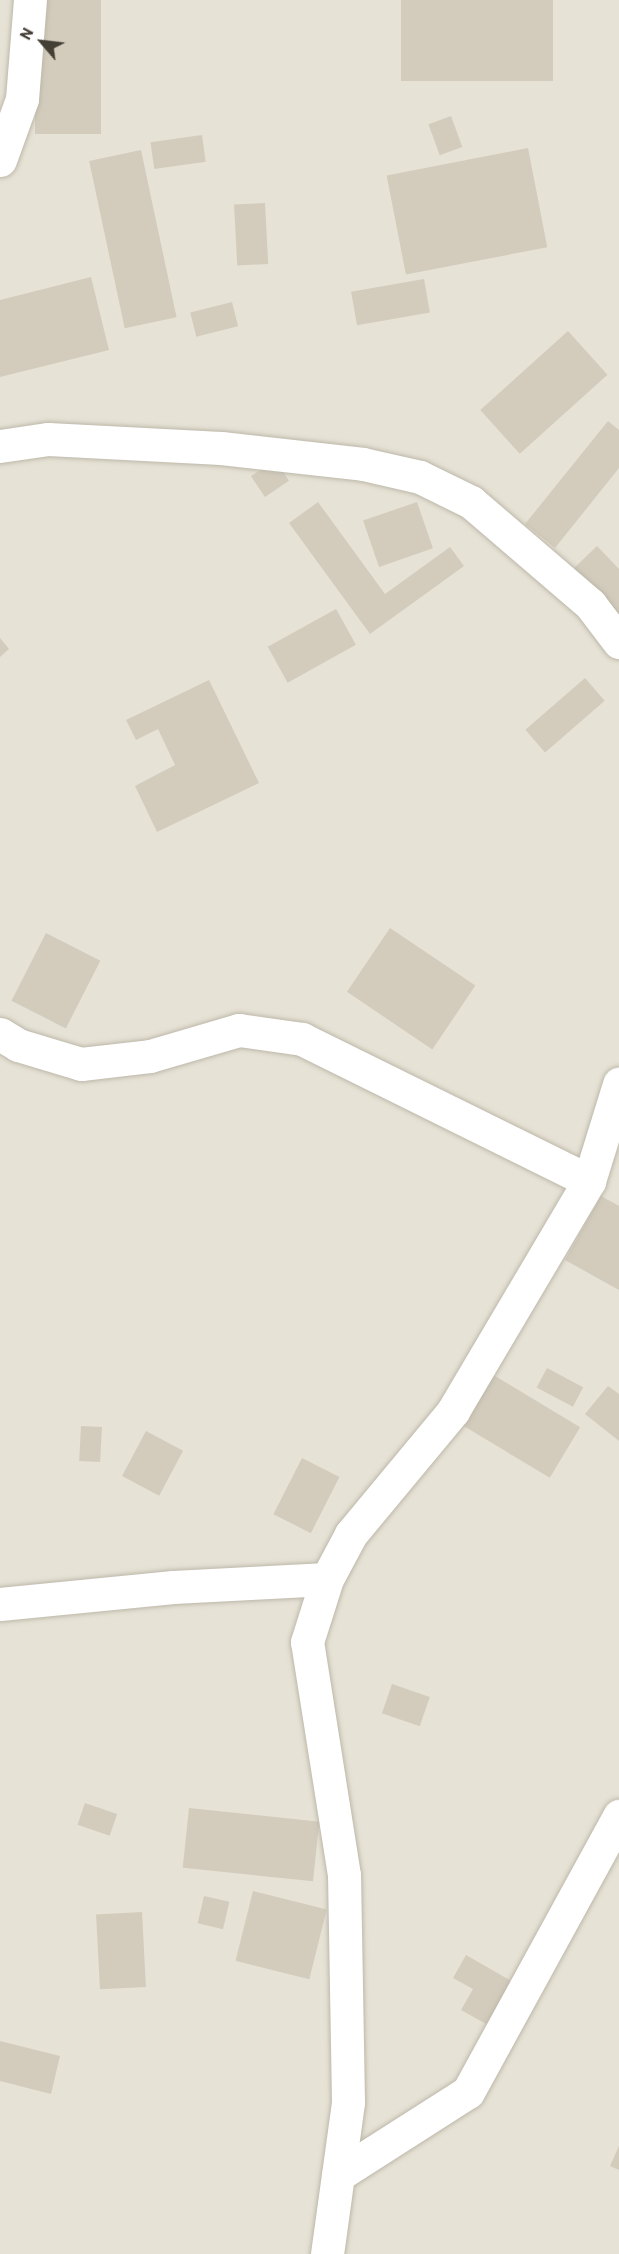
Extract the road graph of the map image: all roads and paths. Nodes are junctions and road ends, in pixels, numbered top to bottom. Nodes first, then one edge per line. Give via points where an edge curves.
1 (30, 0) edge
2 (0, 160) edge
3 (0, 446) edge
4 (619, 642) edge
5 (0, 1034) edge
6 (619, 1084) edge
7 (589, 1181) junction
8 (327, 1579) junction
9 (0, 1604) edge
10 (619, 1816) edge
11 (338, 2175) junction
12 (327, 2254) edge

1 - 2 street via 22,99
3 - 4 street via 48,439 221,448 363,465 420,477 471,502 590,604
5 - 7 street via 18,1046 81,1064 150,1056 239,1030 302,1039
6 - 7 street
7 - 8 street via 453,1411 380,1495 351,1534
8 - 9 street via 173,1587
8 - 11 street via 307,1642 344,1875 348,2102
10 - 11 street via 468,2092
11 - 12 street

